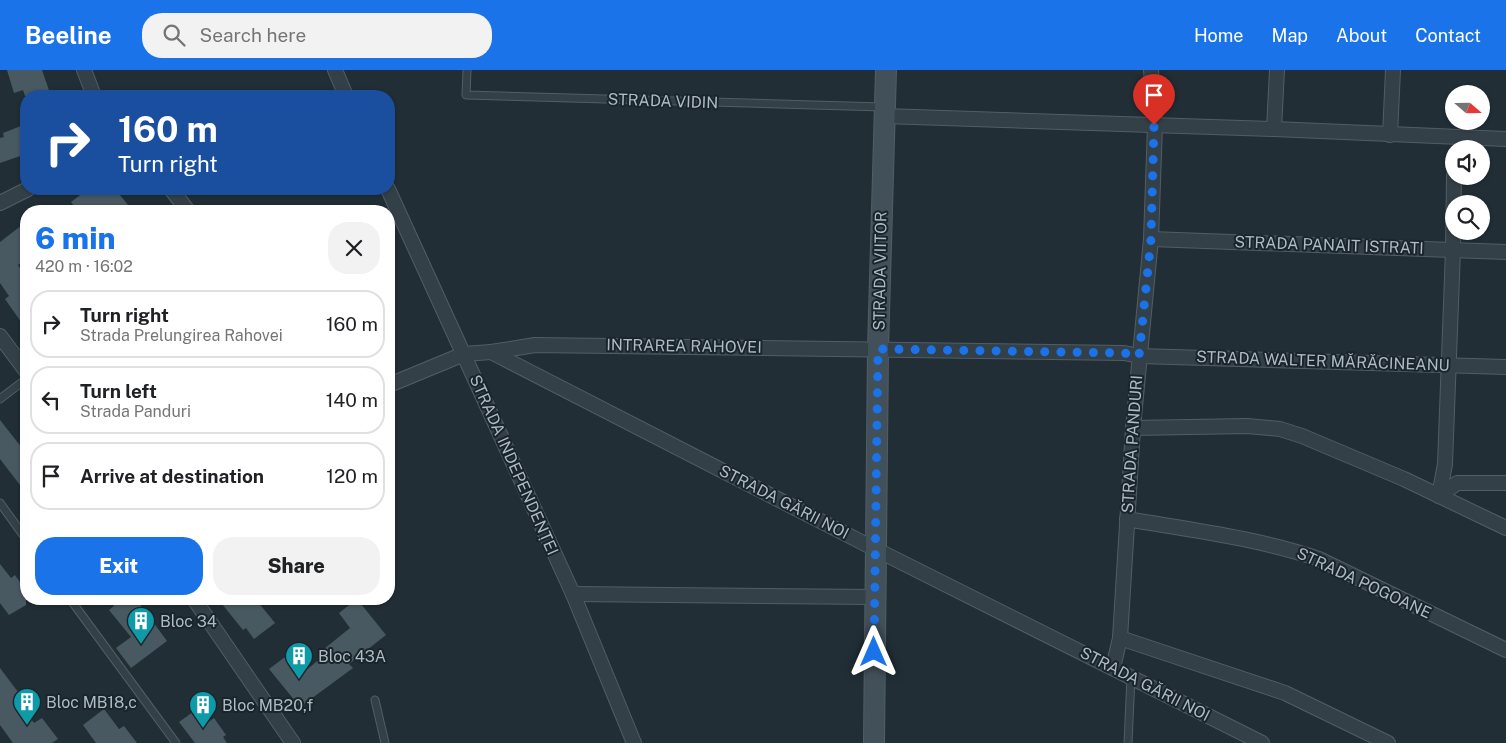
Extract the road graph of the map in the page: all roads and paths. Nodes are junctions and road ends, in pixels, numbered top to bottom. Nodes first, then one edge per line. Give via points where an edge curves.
1 (84, 70) edge
2 (335, 70) edge
3 (466, 70) edge
4 (886, 70) edge
5 (1151, 70) edge
6 (1277, 70) edge
7 (1394, 70) edge
8 (92, 90) edge
9 (343, 90) edge
10 (884, 112) junction
11 (1154, 125) junction
12 (1274, 129) junction
13 (1390, 135) junction
14 (1506, 139) edge
15 (1490, 140) edge
16 (1445, 142) edge
17 (1454, 185) edge
18 (20, 193) edge
19 (176, 195) edge
20 (391, 195) edge
21 (0, 203) edge
22 (183, 205) edge
23 (1151, 239) junction
24 (1453, 250) junction
25 (1506, 252) edge
26 (0, 336) edge
27 (878, 349) junction
28 (491, 352) junction
29 (464, 354) junction
30 (1139, 356) junction
31 (20, 363) edge
32 (1448, 365) junction
33 (1506, 367) edge
34 (395, 383) edge
35 (20, 384) edge
36 (0, 399) edge
37 (1133, 428) junction
38 (1506, 482) edge
39 (1439, 496) junction
40 (0, 504) edge
41 (1127, 519) junction
42 (1506, 528) edge
43 (20, 531) edge
44 (875, 549) junction
45 (572, 594) junction
46 (875, 597) junction
47 (74, 605) edge
48 (198, 605) edge
49 (1120, 638) junction
50 (1506, 650) edge
51 (1113, 668) junction
52 (1131, 678) junction
53 (375, 700) dead end
54 (176, 743) edge
55 (293, 743) edge
56 (385, 743) edge
57 (634, 743) edge
58 (874, 743) edge
59 (1128, 743) edge
60 (1262, 743) edge
61 (1388, 743) edge

1 - 8 street
2 - 9 street
3 - 10 lane, STRADA VIDIN via 466,95
4 - 10 street, STRADA VIITOR
5 - 11 street, STRADA PANDURI
6 - 12 street
7 - 13 street
10 - 11 street
10 - 27 street, STRADA VIITOR
11 - 12 street
11 - 23 street, STRADA PANDURI
12 - 13 street
13 - 16 street
14 - 15 street
17 - 24 street
18 - 21 street
19 - 22 street
20 - 29 street, STRADA INDEPENDENȚEI
23 - 24 street, STRADA PANAIT ISTRATI
23 - 30 street, STRADA PANDURI
24 - 25 street, STRADA PANAIT ISTRATI
24 - 32 street
26 - 31 street
27 - 28 street, INTRAREA RAHOVEI via 535,345
27 - 30 street, INTRAREA RAHOVEI via 1124,353
27 - 44 street, STRADA VIITOR
28 - 29 street
28 - 44 street, STRADA GĂRII NOI
29 - 34 street
29 - 45 street, STRADA INDEPENDENȚEI
30 - 32 street, STRADA WALTER MĂRĂCINEANU
30 - 37 street, STRADA PANDURI
32 - 33 street, STRADA WALTER MĂRĂCINEANU
32 - 39 street via 1445,464
35 - 36 lane
37 - 39 street via 1247,426 1280,429
37 - 41 street, STRADA PANDURI
38 - 39 street via 1457,483
39 - 42 street
40 - 43 lane
41 - 49 street, STRADA PANDURI
41 - 50 street, STRADA POGOANE via 1264,543 1319,559
44 - 46 street, STRADA VIITOR
44 - 51 street, STRADA GĂRII NOI
45 - 46 street
45 - 57 street, STRADA INDEPENDENȚEI
46 - 58 street, STRADA VIITOR
47 - 54 lane
48 - 55 street
49 - 51 street, STRADA PANDURI
49 - 61 street, STRADA GĂRII NOI via 1285,693
51 - 52 street, STRADA GĂRII NOI
52 - 59 lane
52 - 60 street, STRADA GĂRII NOI
53 - 56 lane

